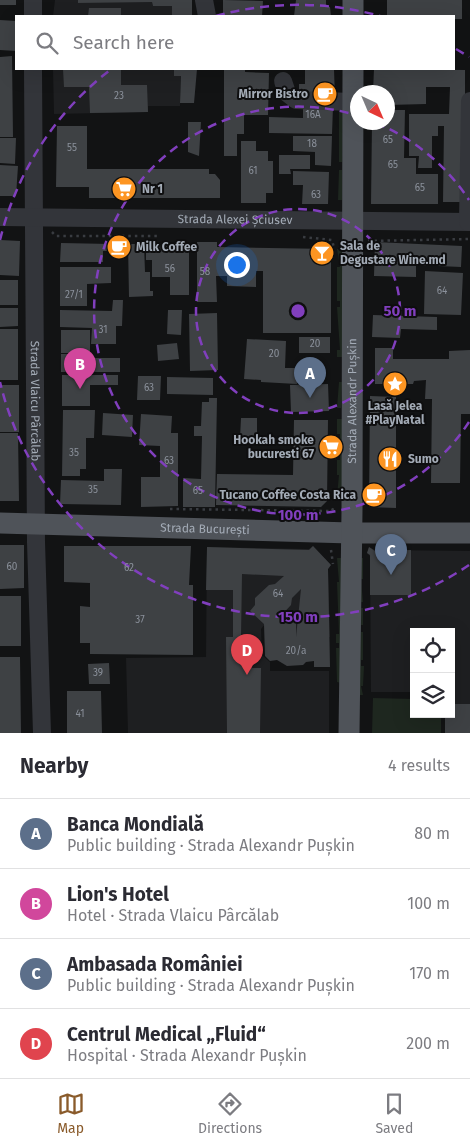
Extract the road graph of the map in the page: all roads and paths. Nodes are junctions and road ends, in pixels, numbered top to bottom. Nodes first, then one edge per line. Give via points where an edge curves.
1 (33, 0) edge
2 (204, 0) edge
3 (353, 0) edge
4 (33, 15) edge
5 (207, 15) edge
6 (353, 15) edge
7 (33, 70) edge
8 (352, 70) edge
9 (283, 81) dead end
10 (352, 85) edge
11 (470, 101) edge
12 (350, 102) edge
13 (352, 130) edge
14 (0, 217) edge
15 (35, 218) junction
16 (352, 220) junction
17 (469, 222) edge
18 (50, 231) dead end
19 (164, 236) dead end
20 (300, 237) dead end
21 (470, 239) edge
22 (332, 240) dead end
23 (367, 241) dead end
24 (166, 509) dead end
25 (332, 511) dead end
26 (0, 523) edge
27 (36, 524) junction
28 (351, 533) junction
29 (470, 533) edge
30 (42, 733) edge
31 (349, 733) edge

1 - 4 street
2 - 5 street
3 - 6 main road
7 - 15 street, Strada Vlaicu Pârcălab
8 - 10 main road, Strada Alexandr Pușkin
9 - 12 street via 287,93 296,100
11 - 17 street
13 - 16 main road, Strada Alexandr Pușkin
14 - 15 street, Strada Alexei Șciusev
15 - 16 street, Strada Alexei Șciusev
15 - 27 street, Strada Vlaicu Pârcălab
16 - 17 street, Strada Alexei Șciusev
16 - 28 main road, Strada Alexandr Pușkin
18 - 19 path via 56,236
20 - 22 path
21 - 23 path
24 - 25 path
26 - 27 main road, Strada București
27 - 28 main road, Strada București
27 - 30 street, Strada Vlaicu Pârcălab
28 - 29 main road, Strada București
28 - 31 main road, Strada Alexandr Pușkin

